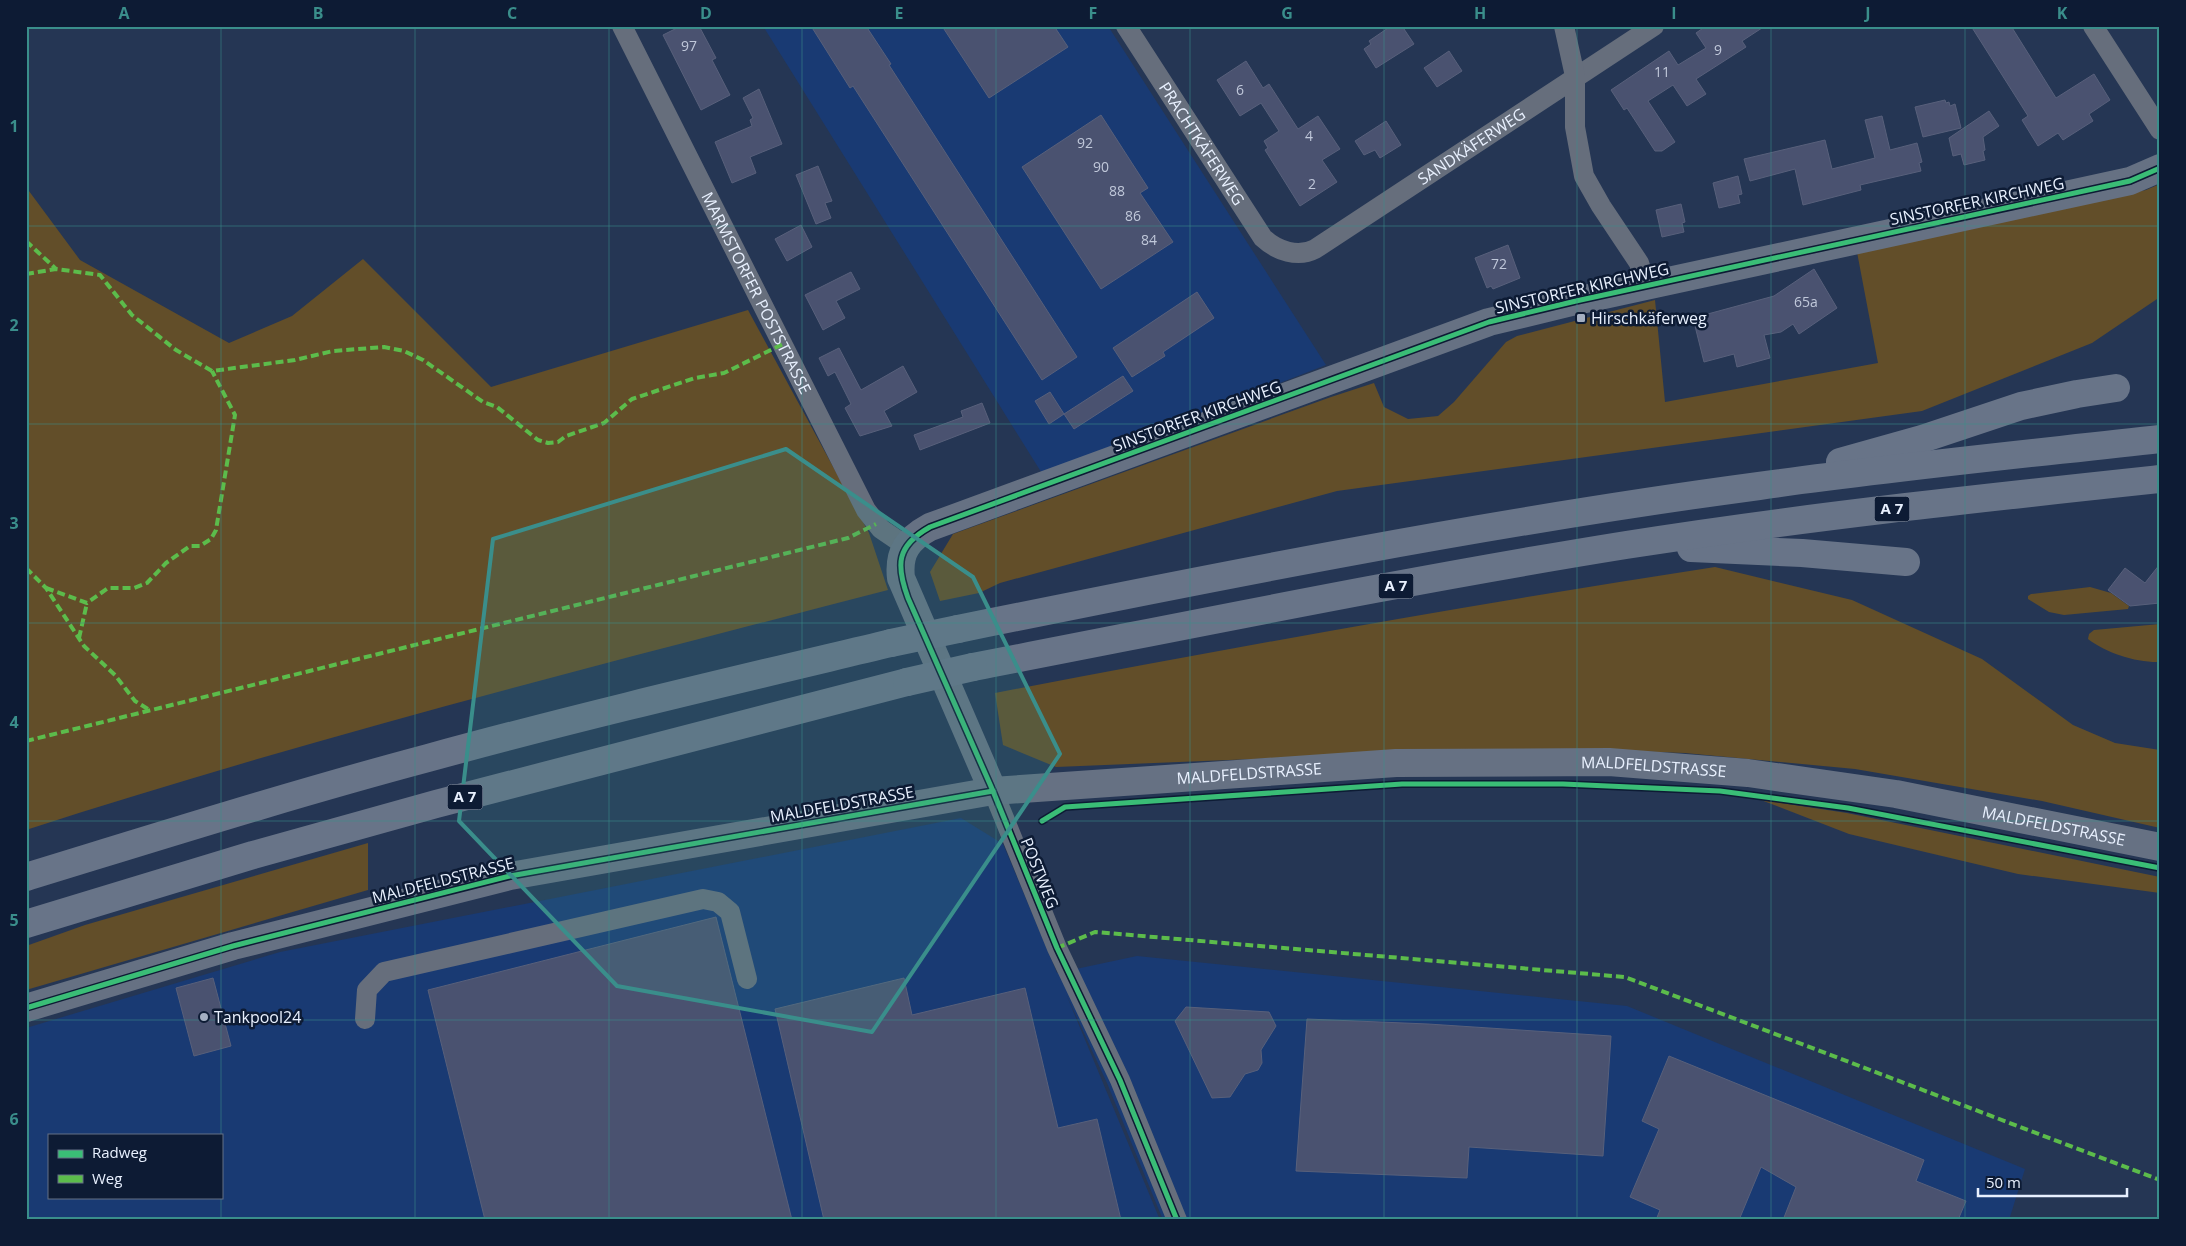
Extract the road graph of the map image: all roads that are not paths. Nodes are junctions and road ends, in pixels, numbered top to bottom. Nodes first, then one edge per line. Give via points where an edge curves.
1 (622, 26) edge
2 (1126, 26) edge
3 (1564, 26) edge
4 (1654, 26) edge
5 (2093, 26) edge
6 (1575, 76) junction
7 (2160, 130) edge
8 (2160, 168) edge
9 (1286, 251) joint
10 (1646, 286) junction
11 (2116, 388) dead end
12 (2160, 439) edge
13 (2160, 479) edge
14 (1757, 486) junction
15 (910, 541) junction
16 (1624, 546) junction
17 (1906, 562) dead end
18 (993, 791) junction
19 (2160, 848) edge
20 (26, 878) edge
21 (26, 924) edge
22 (747, 979) dead end
23 (26, 1008) edge
24 (365, 1019) dead end
25 (1178, 1220) edge

1 - 15 street, MARMSTORFER POSTSTRASSE via 866,510 881,529
2 - 9 street, PRACHTKÄFERWEG via 1264,238
3 - 6 street
4 - 6 street, SANDKÄFERWEG
5 - 7 street
6 - 9 street, SANDKÄFERWEG via 1315,249 1303,253
6 - 10 street via 1575,127 1584,176 1639,263
8 - 10 main road, SINSTORFER KIRCHWEG via 2130,181
10 - 15 main road, SINSTORFER KIRCHWEG via 1489,322 930,527
11 - 14 highway via 2022,406 1922,439
12 - 14 highway
13 - 16 highway, A 7 via 1994,496
14 - 20 highway, bridge via 1278,564 891,643 426,758
15 - 18 main road, POSTWEG via 900,560 901,578
16 - 17 highway via 1786,552
16 - 21 highway, A 7, bridge via 1290,606 907,682 436,804
18 - 19 main road, MALDFELDSTRASSE via 1396,763 1609,762 1748,773 1896,794
18 - 23 main road, MALDFELDSTRASSE via 510,876 233,946
18 - 25 street, POSTWEG via 1057,948 1120,1080
22 - 24 street via 730,912 718,902 703,899 384,972 367,990

